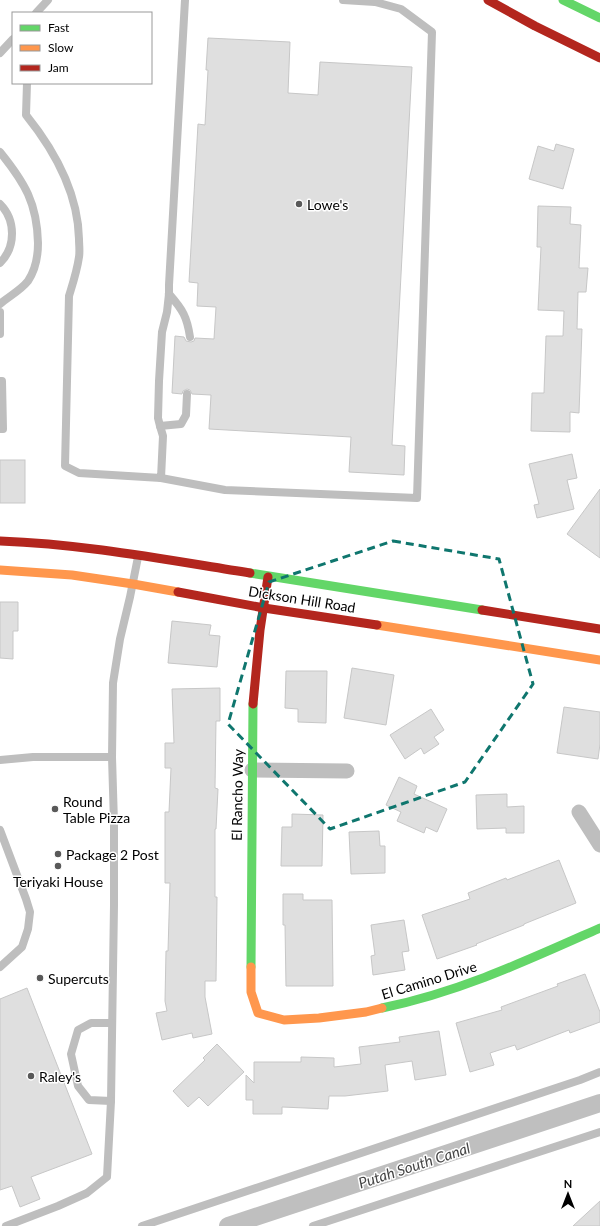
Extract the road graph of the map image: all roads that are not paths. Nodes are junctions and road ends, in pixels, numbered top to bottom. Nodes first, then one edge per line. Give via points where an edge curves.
1 (48, 0) edge
2 (185, 0) edge
3 (342, 0) edge
4 (488, 0) edge
5 (563, 0) edge
6 (374, 1) edge
7 (37, 12) edge
8 (600, 18) edge
9 (12, 39) edge
10 (0, 53) edge
11 (600, 58) edge
12 (27, 84) edge
13 (0, 152) edge
14 (3, 207) edge
15 (0, 216) edge
16 (0, 263) edge
17 (169, 294) junction
18 (0, 304) edge
19 (0, 312) edge
20 (0, 334) edge
21 (190, 337) dead end
22 (0, 381) edge
23 (187, 394) dead end
24 (160, 426) junction
25 (0, 429) edge
26 (161, 478) junction
27 (0, 541) edge
28 (138, 556) junction
29 (0, 570) edge
30 (268, 577) junction
31 (133, 584) junction
32 (264, 608) junction
33 (600, 629) edge
34 (600, 660) edge
35 (112, 757) junction
36 (0, 760) edge
37 (252, 770) junction
38 (347, 771) dead end
39 (579, 812) dead end
40 (0, 830) edge
41 (600, 845) edge
42 (600, 928) edge
43 (0, 967) edge
44 (258, 1013) joint
45 (112, 1023) junction
46 (600, 1072) edge
47 (111, 1101) junction
48 (600, 1132) edge
49 (6, 1226) edge
50 (142, 1226) edge
51 (313, 1226) edge

1 - 7 lane
2 - 17 lane
3 - 6 lane
4 - 11 street
5 - 8 street
6 - 26 lane via 401,9 432,32 416,498 225,490
9 - 10 lane
12 - 26 lane via 26,115 53,153 69,186 79,223 79,256 69,296 65,466 79,473
13 - 18 lane via 25,186 34,208 38,248 37,264 29,280
14 - 15 lane
14 - 16 lane via 11,223 12,242
17 - 21 lane via 181,308 188,323
17 - 24 lane via 162,332 158,418
19 - 20 lane
22 - 25 lane via 3,429
23 - 24 lane via 186,415 181,424
24 - 26 lane via 163,436
27 - 28 street, Dickson Hill Road via 77,547
28 - 30 street, Dickson Hill Road
28 - 31 lane
29 - 31 street, Dickson Hill Road via 72,575
30 - 32 street, El Rancho Way
30 - 33 street, Dickson Hill Road
31 - 32 street, Dickson Hill Road
31 - 35 lane via 113,683
32 - 34 street, Dickson Hill Road
32 - 37 street, El Rancho Way via 253,696
35 - 36 lane via 33,757
35 - 45 lane
37 - 38 street
37 - 44 street, El Rancho Way via 250,992
39 - 41 street
40 - 43 lane via 30,912 22,948
42 - 44 street, El Camino Drive via 490,976 408,1003 319,1018 284,1020
45 - 47 lane
45 - 47 lane via 91,1023 78,1030 71,1054 78,1086 89,1100
46 - 50 lane
47 - 49 lane via 107,1177 87,1193
48 - 51 lane

